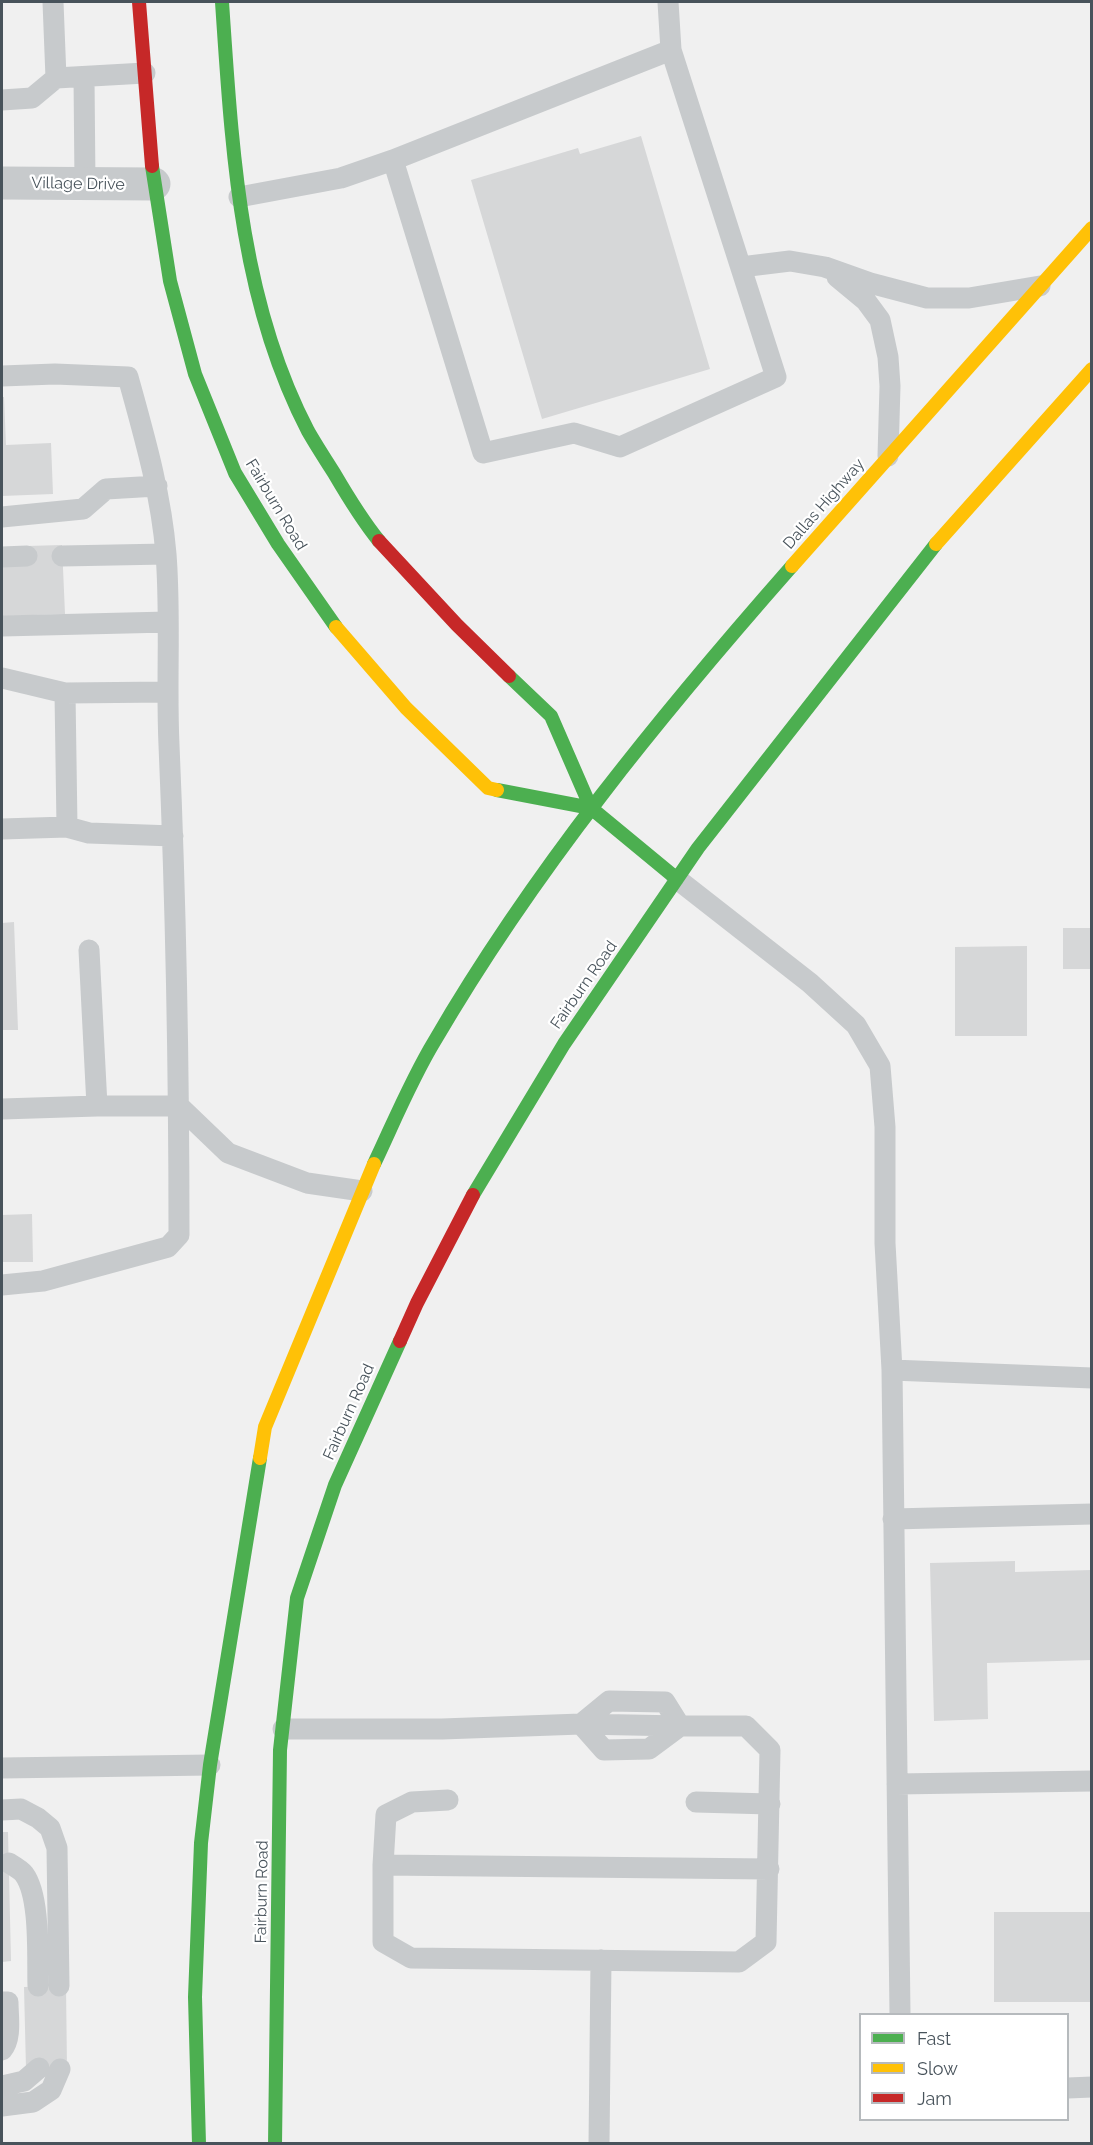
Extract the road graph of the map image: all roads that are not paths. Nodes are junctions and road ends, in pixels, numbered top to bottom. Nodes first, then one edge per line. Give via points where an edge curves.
1 (52, 2) edge
2 (139, 2) edge
3 (668, 2) edge
4 (228, 3) edge
5 (671, 50) junction
6 (145, 73) junction
7 (84, 76) junction
8 (56, 78) junction
9 (2, 100) edge
10 (393, 160) junction
11 (2, 183) edge
12 (85, 184) junction
13 (154, 184) junction
14 (239, 197) junction
15 (1092, 228) edge
16 (741, 267) junction
17 (825, 267) junction
18 (1040, 286) junction
19 (1092, 369) edge
20 (2, 376) edge
21 (888, 456) junction
22 (158, 486) junction
23 (2, 517) edge
24 (166, 554) junction
25 (27, 556) dead end
26 (62, 556) dead end
27 (2, 557) edge
28 (168, 622) junction
29 (2, 626) edge
30 (2, 678) edge
31 (167, 692) junction
32 (65, 693) junction
33 (591, 808) junction
34 (67, 826) junction
35 (2, 829) edge
36 (173, 836) junction
37 (677, 879) junction
38 (89, 950) dead end
39 (97, 1106) junction
40 (179, 1106) junction
41 (2, 1109) edge
42 (362, 1191) junction
43 (2, 1285) edge
44 (891, 1370) junction
45 (1092, 1378) edge
46 (1092, 1514) edge
47 (894, 1520) junction
48 (581, 1724) junction
49 (680, 1726) junction
50 (283, 1729) junction
51 (210, 1764) junction
52 (2, 1768) edge
53 (1092, 1781) edge
54 (897, 1784) junction
55 (448, 1800) dead end
56 (696, 1802) dead end
57 (770, 1804) junction
58 (2, 1810) edge
59 (9, 1863) dead end
60 (383, 1865) junction
61 (769, 1869) junction
62 (600, 1960) junction
63 (2, 2002) edge
64 (900, 2013) edge
65 (2, 2050) edge
66 (2, 2086) edge
67 (1092, 2087) edge
68 (1069, 2088) edge
69 (2, 2106) edge
70 (199, 2144) edge
71 (275, 2144) edge
72 (599, 2144) edge

1 - 8 lane
2 - 6 main road, Fairburn Road
3 - 5 lane
4 - 14 main road, Fairburn Road via 231,139
5 - 10 lane
5 - 16 lane
6 - 7 lane
6 - 13 main road, Fairburn Road
7 - 8 lane
7 - 12 lane
8 - 9 lane via 32,98
10 - 14 lane via 341,178
10 - 16 lane via 483,453 574,432 620,447 776,377
11 - 12 street, Village Drive
12 - 13 street, Village Drive
13 - 33 main road, Fairburn Road via 170,281 195,374 235,473 338,630 405,708 488,788
14 - 33 main road, Fairburn Road via 251,270 274,348 313,439 364,523 457,625 551,716
15 - 18 main road, Dallas Highway
16 - 17 lane via 790,261
17 - 18 lane via 927,298 969,298
17 - 21 lane via 866,301 879,320 890,386
18 - 21 main road, Dallas Highway
19 - 37 main road via 934,546
20 - 22 lane via 128,377
21 - 33 main road, Dallas Highway via 721,647
22 - 23 lane via 106,489 83,509
22 - 24 lane
24 - 26 lane
24 - 28 lane
25 - 27 lane
28 - 29 lane
28 - 31 lane
30 - 32 lane
31 - 32 lane
31 - 36 lane
32 - 34 lane
33 - 37 main road, Fairburn Road
33 - 42 main road via 522,902 433,1043
34 - 35 lane
34 - 36 lane via 89,832
36 - 40 lane
37 - 44 lane via 818,990 856,1025 880,1066
37 - 50 main road, Fairburn Road via 564,1044 472,1197 417,1303 335,1485 297,1598
38 - 39 lane
39 - 40 lane
39 - 41 lane
40 - 42 lane via 228,1153 307,1183
40 - 43 lane via 179,1235 168,1247 43,1281
42 - 51 main road via 265,1427
44 - 45 lane
44 - 47 lane
46 - 47 lane
47 - 54 lane
48 - 49 lane via 604,1750 649,1749
48 - 49 lane via 609,1701 665,1702
48 - 50 lane
49 - 57 lane via 746,1726 770,1750
50 - 71 main road, Fairburn Road
51 - 52 lane
51 - 70 main road via 201,1843 195,1997
53 - 54 lane
54 - 64 lane
55 - 60 lane via 412,1802 386,1815
56 - 57 lane
57 - 61 lane
58 - 59 lane via 21,1809 38,1818 50,1828 57,1848 49,1986 32,1891 24,1873
60 - 61 lane
60 - 62 lane via 383,1942 411,1958
61 - 62 lane via 766,1942 740,1962
62 - 72 lane
63 - 65 lane via 8,2002 9,2029
66 - 69 lane via 50,2069 51,2090 33,2102
67 - 68 lane

